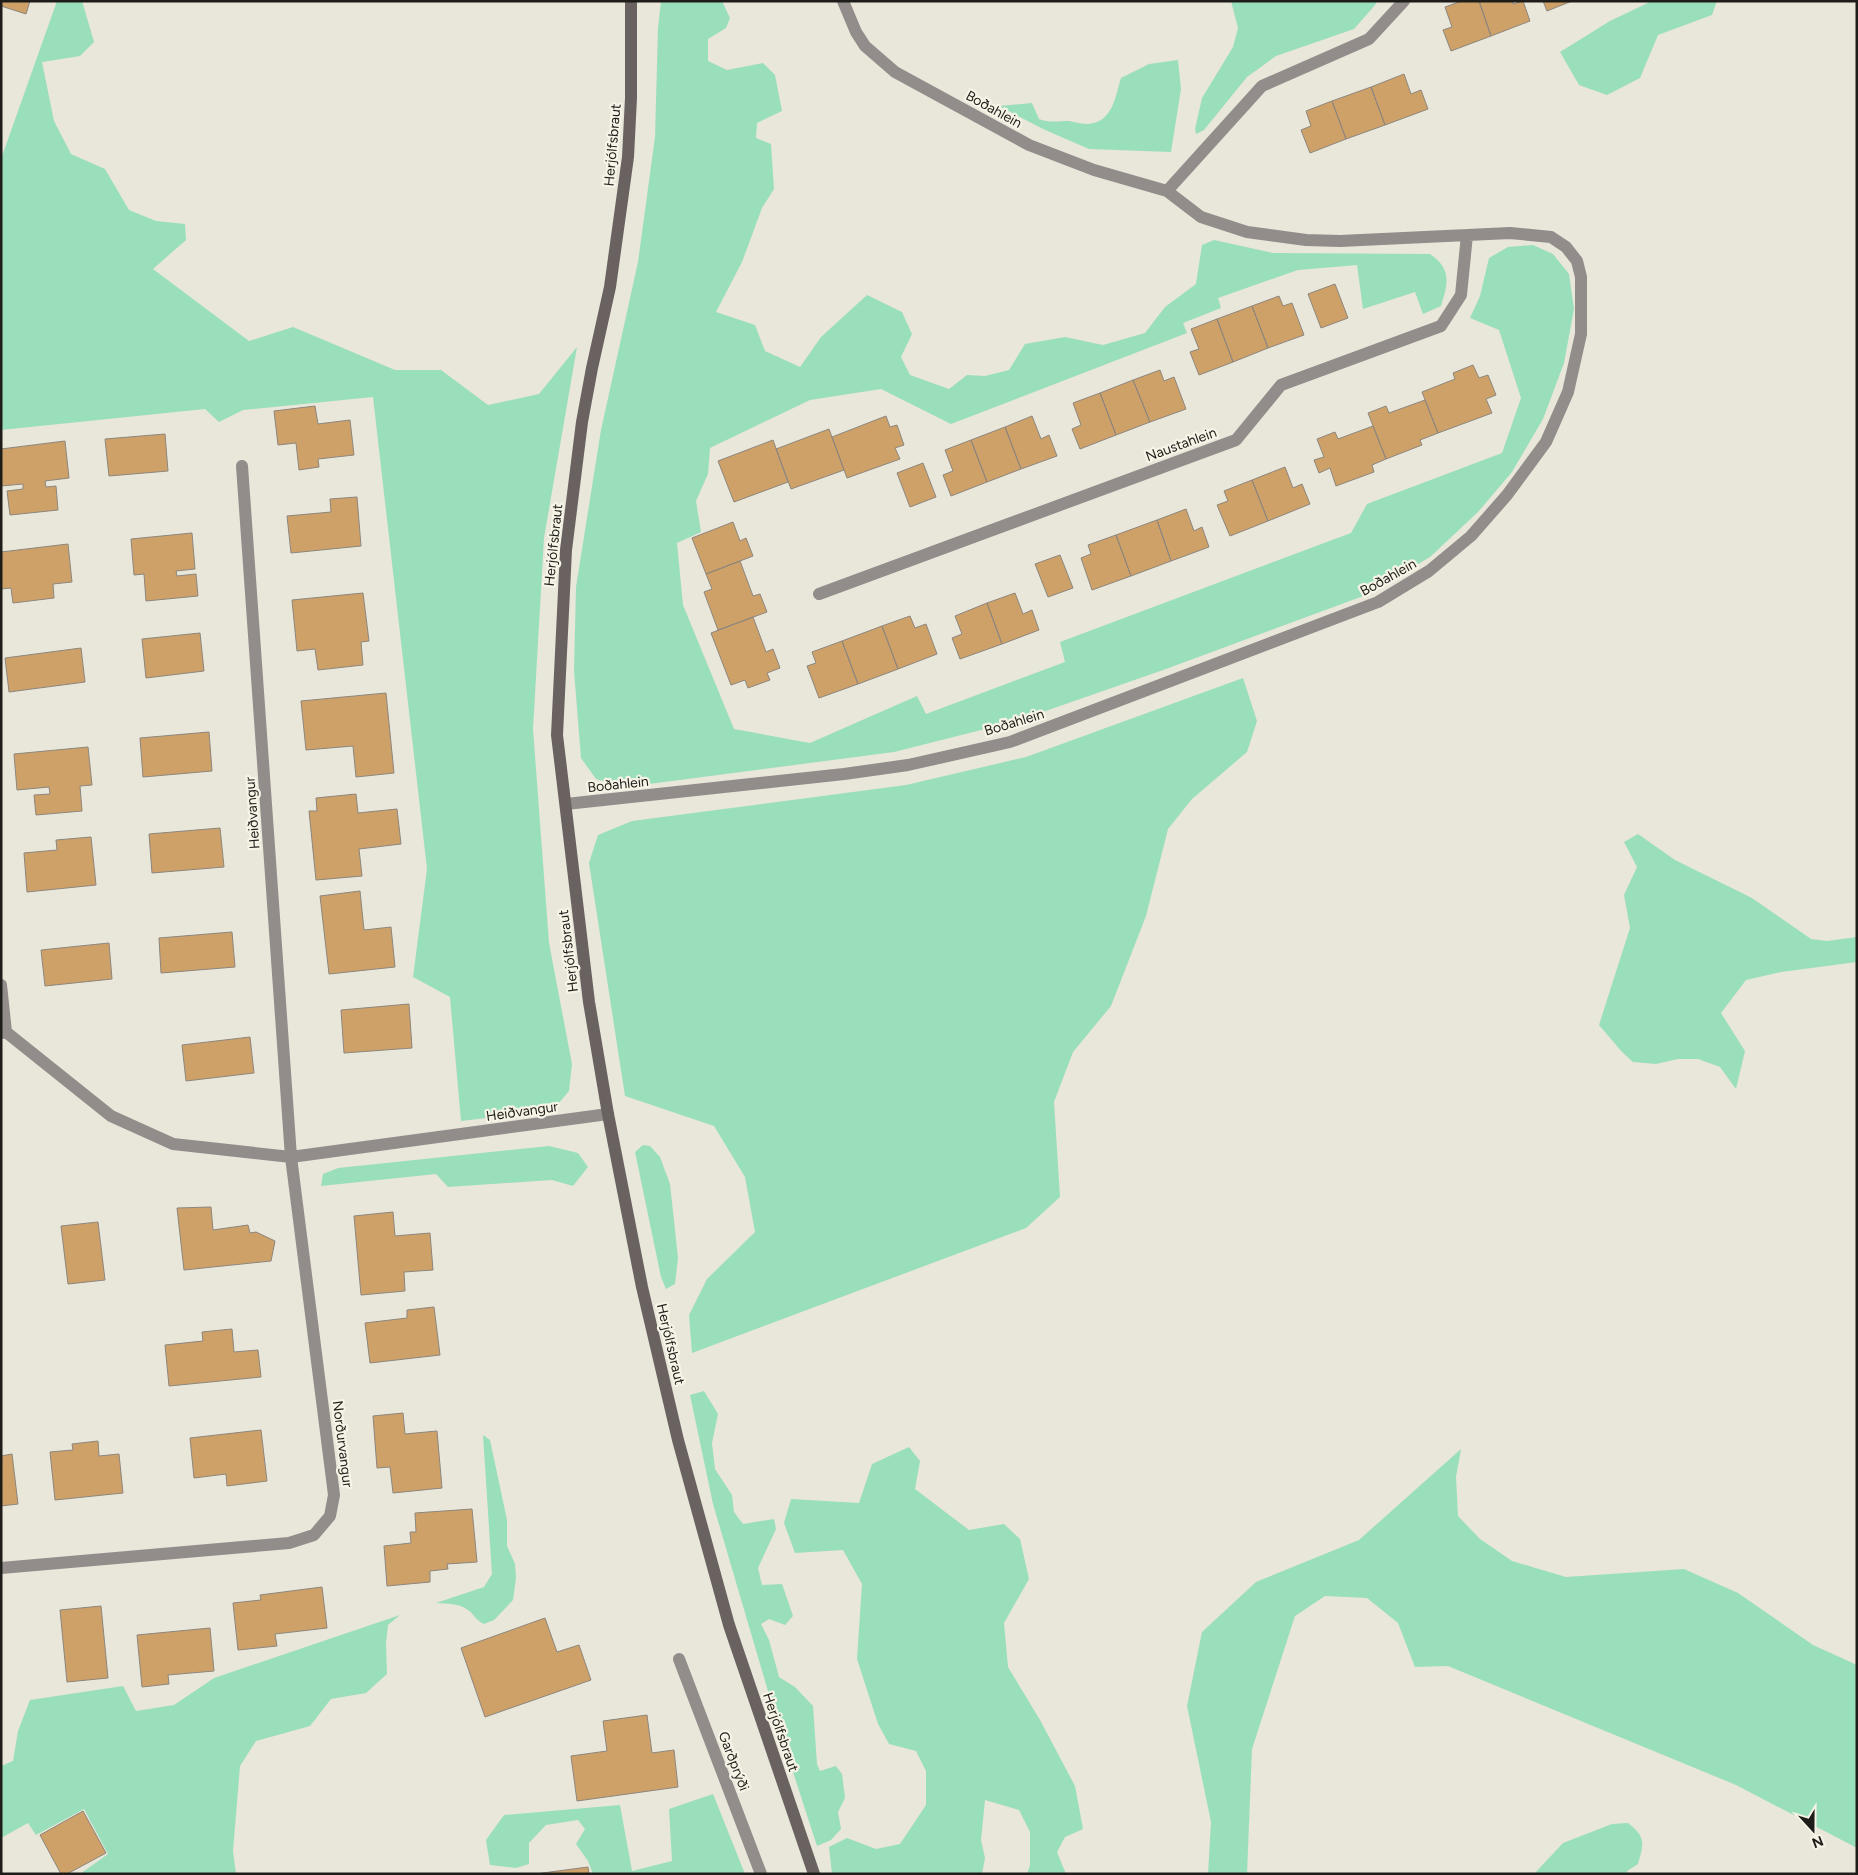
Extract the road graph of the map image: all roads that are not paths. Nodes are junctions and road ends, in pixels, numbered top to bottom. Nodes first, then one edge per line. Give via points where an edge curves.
1 (631, 1) edge
2 (843, 1) edge
3 (1404, 1) edge
4 (1167, 191) junction
5 (1467, 235) junction
6 (242, 466) dead end
7 (819, 594) dead end
8 (566, 804) junction
9 (1, 985) edge
10 (4, 1032) edge
11 (608, 1114) junction
12 (292, 1157) junction
13 (1, 1568) edge
14 (679, 1659) dead end
15 (761, 1874) edge
16 (814, 1874) edge

1 - 8 street, Herjólfsbraut via 631,98 625,185 610,287 582,422 566,550 557,735
2 - 4 street, Boðahlein via 865,46 895,72 1029,145 1094,170
3 - 4 street via 1369,39 1262,86
4 - 5 street, Boðahlein via 1201,217 1247,232 1273,236 1340,241
5 - 7 street, Naustahlein via 1461,295 1441,326 1281,385 1236,440
5 - 8 street, Boðahlein via 1531,234 1551,237 1566,247 1577,261 1581,277 1581,334 1568,392 1549,435 1536,455 1471,536 1444,560 1405,586 1378,602 1010,742 908,765 853,773
6 - 12 street, Heiðvangur
8 - 11 street, Herjólfsbraut via 589,1002
9 - 10 street, Heiðvangur
10 - 12 street, Heiðvangur via 111,1116 173,1144
11 - 12 street, Heiðvangur
11 - 16 street, Herjólfsbraut via 642,1287 702,1529 729,1625
12 - 13 street, Norðurvangur via 334,1495 330,1516 314,1535 290,1543
14 - 15 street, Garðprýði

